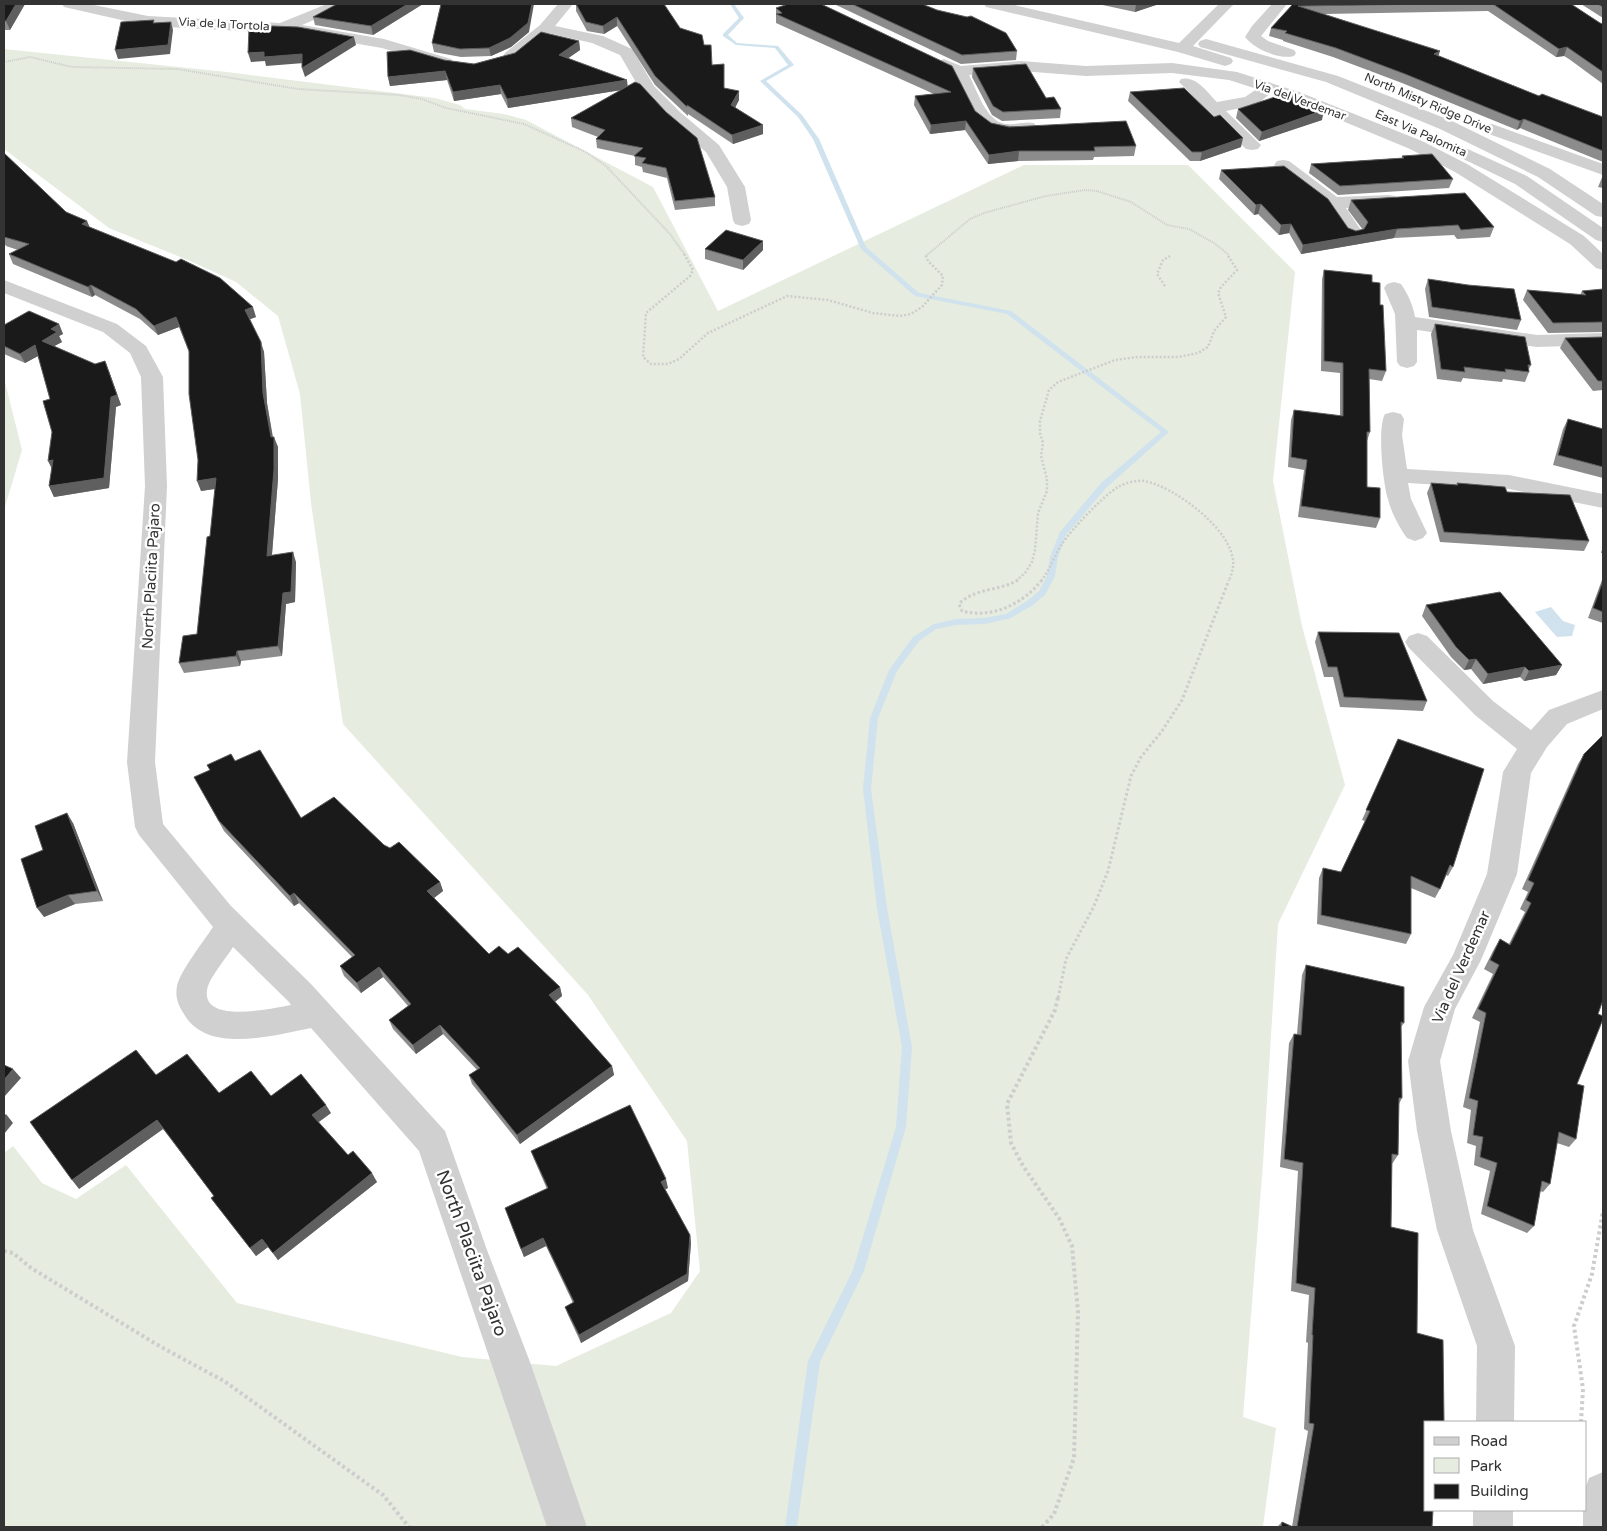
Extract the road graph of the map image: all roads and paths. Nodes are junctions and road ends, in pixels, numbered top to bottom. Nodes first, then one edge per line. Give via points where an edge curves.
1 (69, 4) edge
2 (339, 4) edge
3 (566, 4) edge
4 (991, 4) edge
5 (1045, 4) edge
6 (1227, 4) edge
7 (1280, 4) edge
8 (284, 27) junction
9 (546, 28) junction
10 (1185, 44) junction
11 (934, 58) edge
12 (4, 62) edge
13 (493, 62) edge
14 (456, 63) edge
15 (959, 71) junction
16 (1187, 82) dead end
17 (1268, 88) junction
18 (1214, 108) junction
19 (1044, 126) edge
20 (1252, 144) dead end
21 (1283, 165) edge
22 (1603, 170) edge
23 (1497, 192) junction
24 (1468, 194) edge
25 (1410, 198) edge
26 (1333, 204) junction
27 (1603, 212) edge
28 (742, 220) dead end
29 (1354, 233) edge
30 (1603, 236) edge
31 (1170, 256) dead end
32 (1603, 264) edge
33 (4, 286) edge
34 (1165, 286) dead end
35 (1394, 288) dead end
36 (1406, 322) junction
37 (1603, 339) edge
38 (1407, 362) dead end
39 (1393, 419) dead end
40 (1395, 475) junction
41 (1603, 501) edge
42 (1415, 533) dead end
43 (1418, 642) dead end
44 (1603, 699) edge
45 (1534, 746) junction
46 (230, 926) junction
47 (318, 1013) junction
48 (1603, 1210) edge
49 (4, 1251) edge
50 (1495, 1421) edge
51 (1581, 1421) edge
52 (1603, 1492) edge
53 (1493, 1511) edge
54 (409, 1527) edge
55 (567, 1527) edge
56 (1042, 1527) edge
57 (1493, 1527) edge
58 (1603, 1527) edge

1 - 8 street, Via de la Tortola via 148,21
2 - 8 street
3 - 9 street
4 - 10 street, East Via Palomita
5 - 10 street, East Via Palomita
6 - 10 street
7 - 22 street, North Misty Ridge Drive via 1257,29 1253,37 1258,42 1354,72 1496,131
8 - 14 street, Via de la Tortola via 384,44
9 - 13 street via 510,57
9 - 28 street via 597,38 626,52 647,88 713,149 736,187
10 - 27 street, East Via Palomita via 1332,79 1446,125 1544,173
10 - 30 street, East Via Palomita via 1316,89 1427,134 1521,180
11 - 15 street
12 - 56 path via 30,57 72,67 177,69 298,89 406,96 516,122 570,144 606,166 657,219 693,270 646,313 643,357 651,364 668,364 680,359 708,333 787,296 828,300 873,313 900,316 917,311 942,285 943,276 926,256 959,227 984,213 1070,191 1097,191 1132,202 1167,225 1188,230 1229,255 1237,270 1218,293 1226,317 1214,331 1208,347 1185,356 1115,360 1058,382 1049,390 1040,421 1043,443 1040,451 1047,491 1038,511 1032,562 1022,578 1005,587 964,598 959,604 962,610 975,614 989,613 1023,597 1046,575 1064,541 1117,487 1128,482 1141,480 1152,483 1201,512 1228,544 1234,560 1233,570 1182,700 1131,776 1108,871 1066,959 1055,1010 1007,1104 1011,1142 1023,1166 1059,1218 1072,1246 1078,1312 1074,1458 1054,1514
15 - 17 street, Via del Verdemar via 1021,66 1086,71 1172,68 1231,75
15 - 19 street via 984,119 1008,129
16 - 18 street
17 - 18 street via 1250,101
17 - 23 street, Via del Verdemar via 1416,145 1462,168
18 - 20 street
21 - 26 street
23 - 24 street
23 - 32 street, Via del Verdemar via 1577,240
25 - 26 street
26 - 29 street
31 - 34 path via 1163,258 1156,272
33 - 46 street, North Placiita Pajaro via 110,328 139,350 152,377 156,486 141,762 149,827
35 - 36 street via 1402,300
36 - 37 street via 1537,341
36 - 38 street
39 - 40 street via 1391,435
40 - 41 street via 1509,482
40 - 42 street via 1399,499
43 - 45 street via 1484,708
44 - 45 street, Via del Verdemar via 1558,717
45 - 50 street, Via del Verdemar via 1517,772 1502,874 1466,960 1440,1007 1424,1061 1434,1131 1455,1230 1496,1346
46 - 47 street, North Placiita Pajaro
46 - 47 street via 193,984 192,1000 203,1017 221,1025 238,1026
47 - 55 street, North Placiita Pajaro via 433,1142
48 - 51 path via 1592,1274 1574,1326 1583,1389
49 - 54 path via 13,1253 39,1273 224,1381 383,1495
52 - 58 street
53 - 57 street

